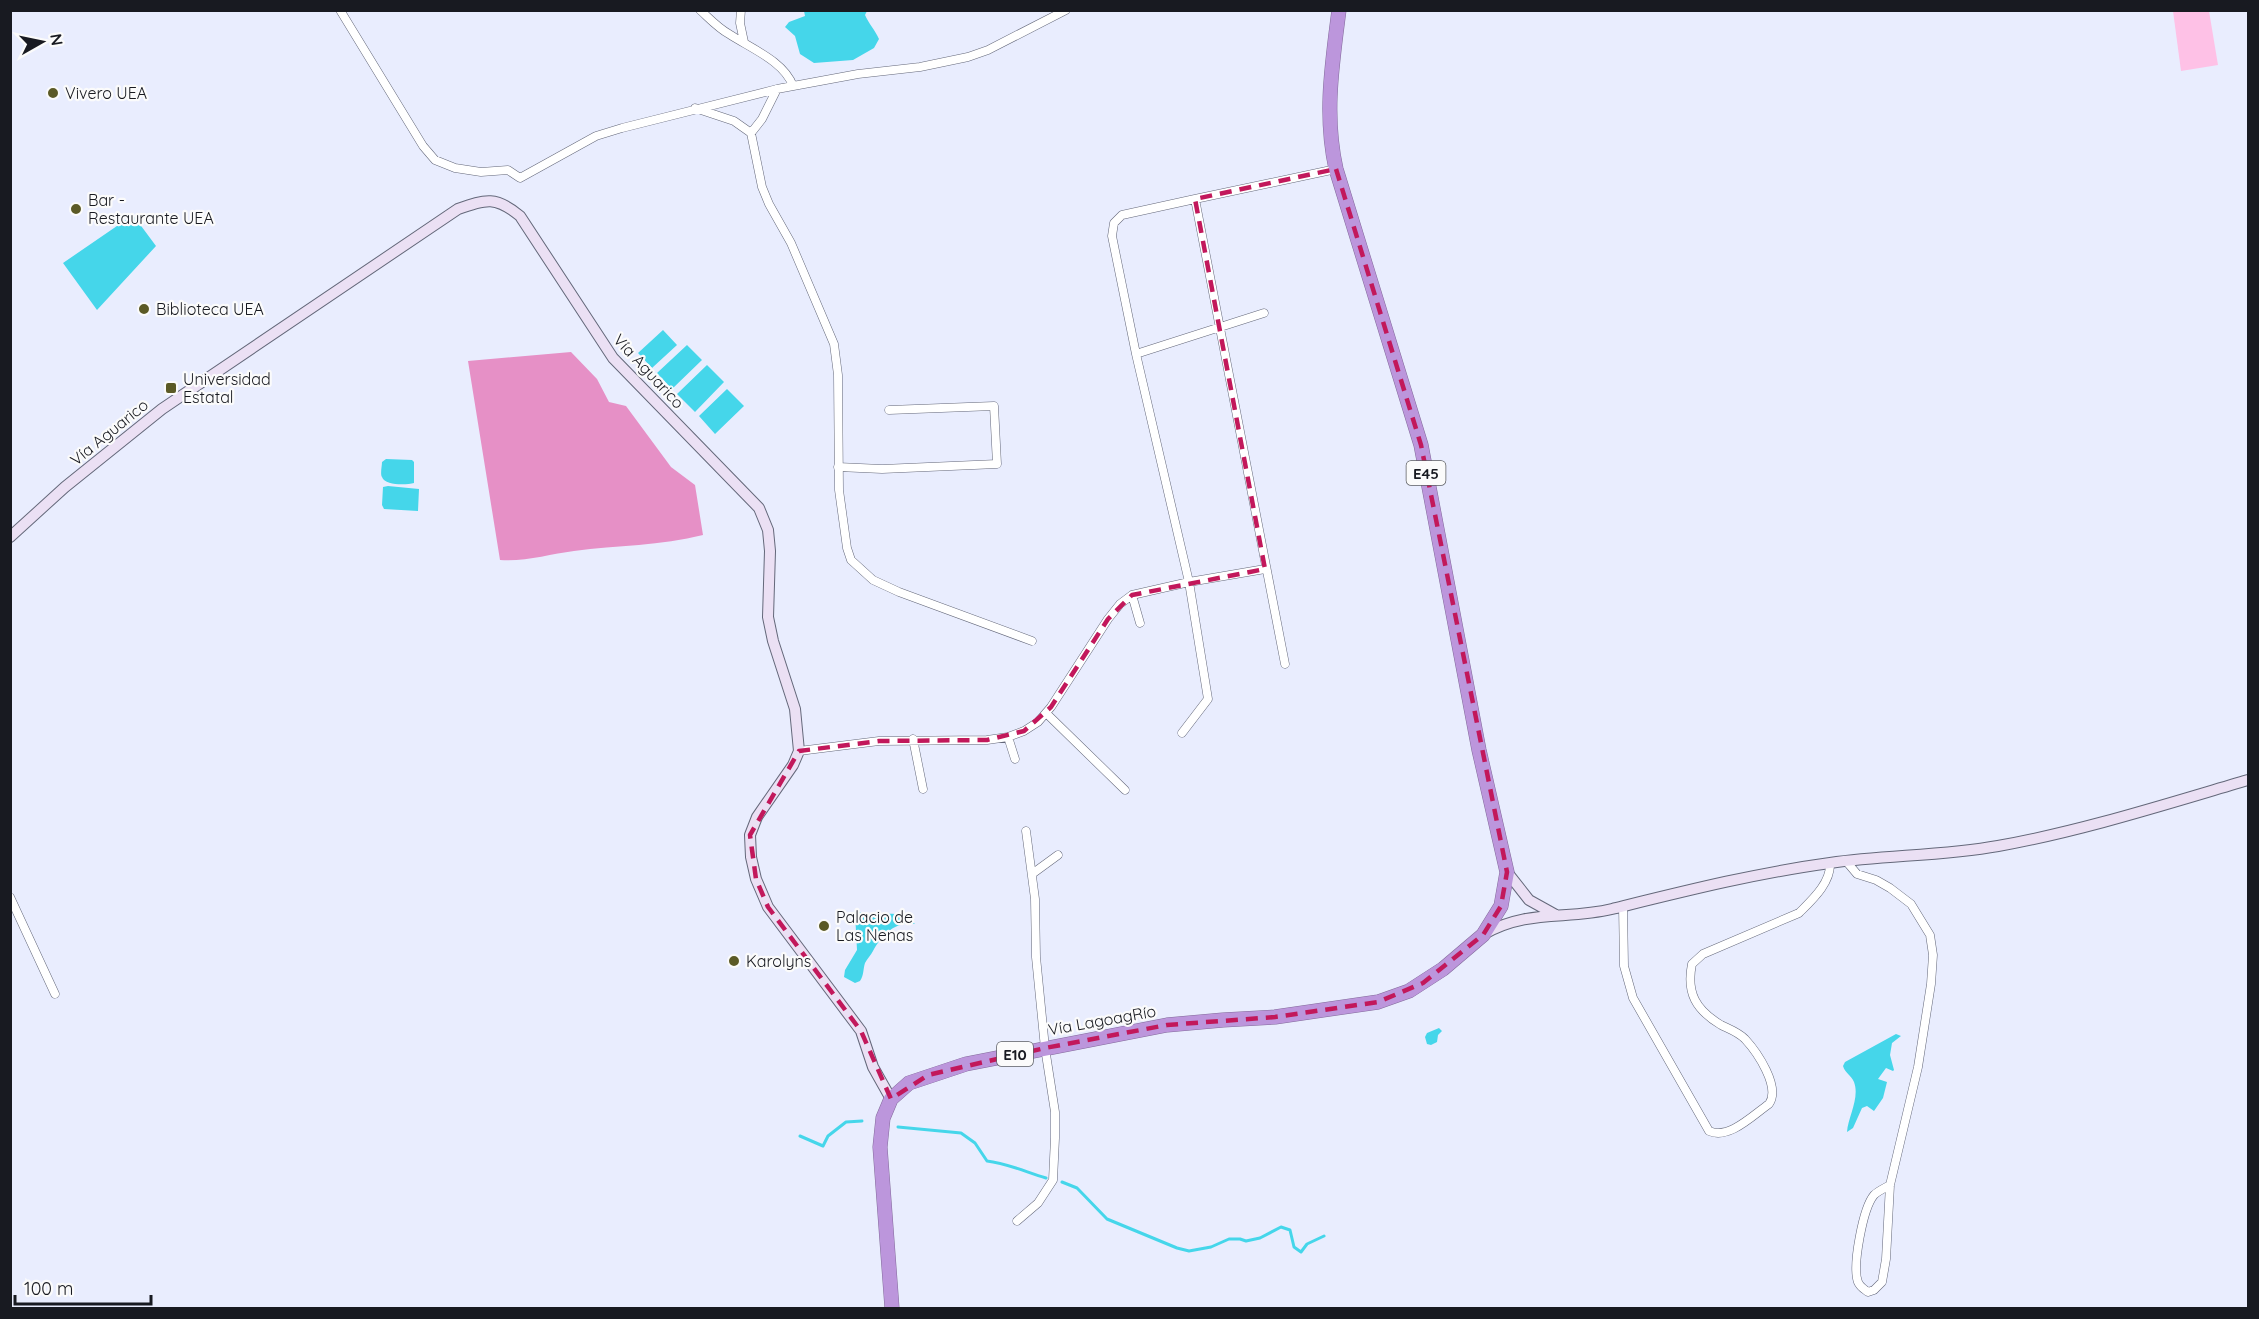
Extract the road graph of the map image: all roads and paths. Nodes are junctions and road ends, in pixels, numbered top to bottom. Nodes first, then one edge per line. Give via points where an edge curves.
1 (340, 10) edge
2 (700, 10) edge
3 (741, 10) edge
4 (1066, 10) edge
5 (1339, 10) edge
6 (744, 42) junction
7 (793, 86) junction
8 (777, 89) junction
9 (695, 108) junction
10 (751, 133) junction
11 (1336, 169) junction
12 (1195, 199) junction
13 (1264, 313) dead end
14 (1221, 328) junction
15 (1136, 354) junction
16 (890, 410) dead end
17 (838, 466) junction
18 (10, 537) edge
19 (1265, 569) junction
20 (1189, 582) junction
21 (1132, 595) junction
22 (1140, 623) dead end
23 (1032, 641) dead end
24 (1285, 664) dead end
25 (1046, 713) junction
26 (1182, 733) dead end
27 (1008, 737) junction
28 (913, 739) junction
29 (799, 751) junction
30 (1015, 759) dead end
31 (2248, 780) edge
32 (923, 789) dead end
33 (1125, 790) dead end
34 (1026, 831) dead end
35 (1058, 855) dead end
36 (1846, 861) junction
37 (1830, 863) junction
38 (1507, 872) junction
39 (1032, 874) junction
40 (10, 897) edge
41 (1623, 906) junction
42 (1556, 915) junction
43 (1483, 935) junction
44 (55, 994) dead end
45 (1045, 1047) junction
46 (891, 1099) junction
47 (1890, 1185) junction
48 (1017, 1221) dead end
49 (892, 1308) edge

1 - 9 street via 423,146 435,160 455,168 481,172 508,170 520,178 596,136
2 - 6 street
3 - 6 street
4 - 7 street via 968,57
5 - 11 highway, E45 via 1329,119
6 - 7 street via 785,71
7 - 8 street
8 - 9 street
8 - 10 street
9 - 10 street via 734,121
10 - 17 street via 762,187 791,243 834,344
11 - 12 street
11 - 38 highway, E45 via 1420,445 1479,750
12 - 14 street
12 - 15 street via 1122,215 1114,223 1112,236
13 - 14 street
14 - 15 street
14 - 19 street
15 - 20 street
16 - 17 street via 994,406 997,464 882,469
17 - 23 street via 847,548 860,569 898,592
18 - 29 street, Vía Aguarico via 162,409 458,209 493,201 506,204 520,216 614,358 759,508 768,530 770,551 768,617 795,708
19 - 20 street
19 - 24 street
20 - 21 street
20 - 26 street via 1208,699
21 - 22 street
21 - 25 street via 1107,619
25 - 27 street via 1024,731
25 - 33 street
27 - 28 street
27 - 30 street
28 - 29 street
28 - 32 street
29 - 46 street via 750,834 756,879 768,907 861,1031 873,1067
31 - 36 street via 1995,847
34 - 39 street
35 - 39 street
36 - 37 street
36 - 47 street via 1857,874 1876,880 1911,904 1930,935 1931,984 1918,1067
37 - 41 street via 1717,882
37 - 41 street via 1827,879 1799,913 1703,954 1692,964 1689,986 1693,997 1710,1017 1744,1038 1773,1090 1769,1104 1728,1132 1709,1131 1633,998 1624,966
38 - 42 street via 1529,900
38 - 43 highway, E45 via 1501,906
39 - 45 street
40 - 44 street
41 - 42 street
42 - 43 street via 1514,920
43 - 45 highway, Vía LagoagRío / E10 via 1409,991 1377,1002 1275,1017 1167,1026
45 - 46 highway, Vía LagoagRío / E10 via 928,1075 909,1083
45 - 48 street via 1055,1112 1053,1180 1038,1203
46 - 49 highway via 883,1118 880,1147
47 - 47 street via 1882,1282 1868,1292 1857,1280 1861,1228 1875,1194

